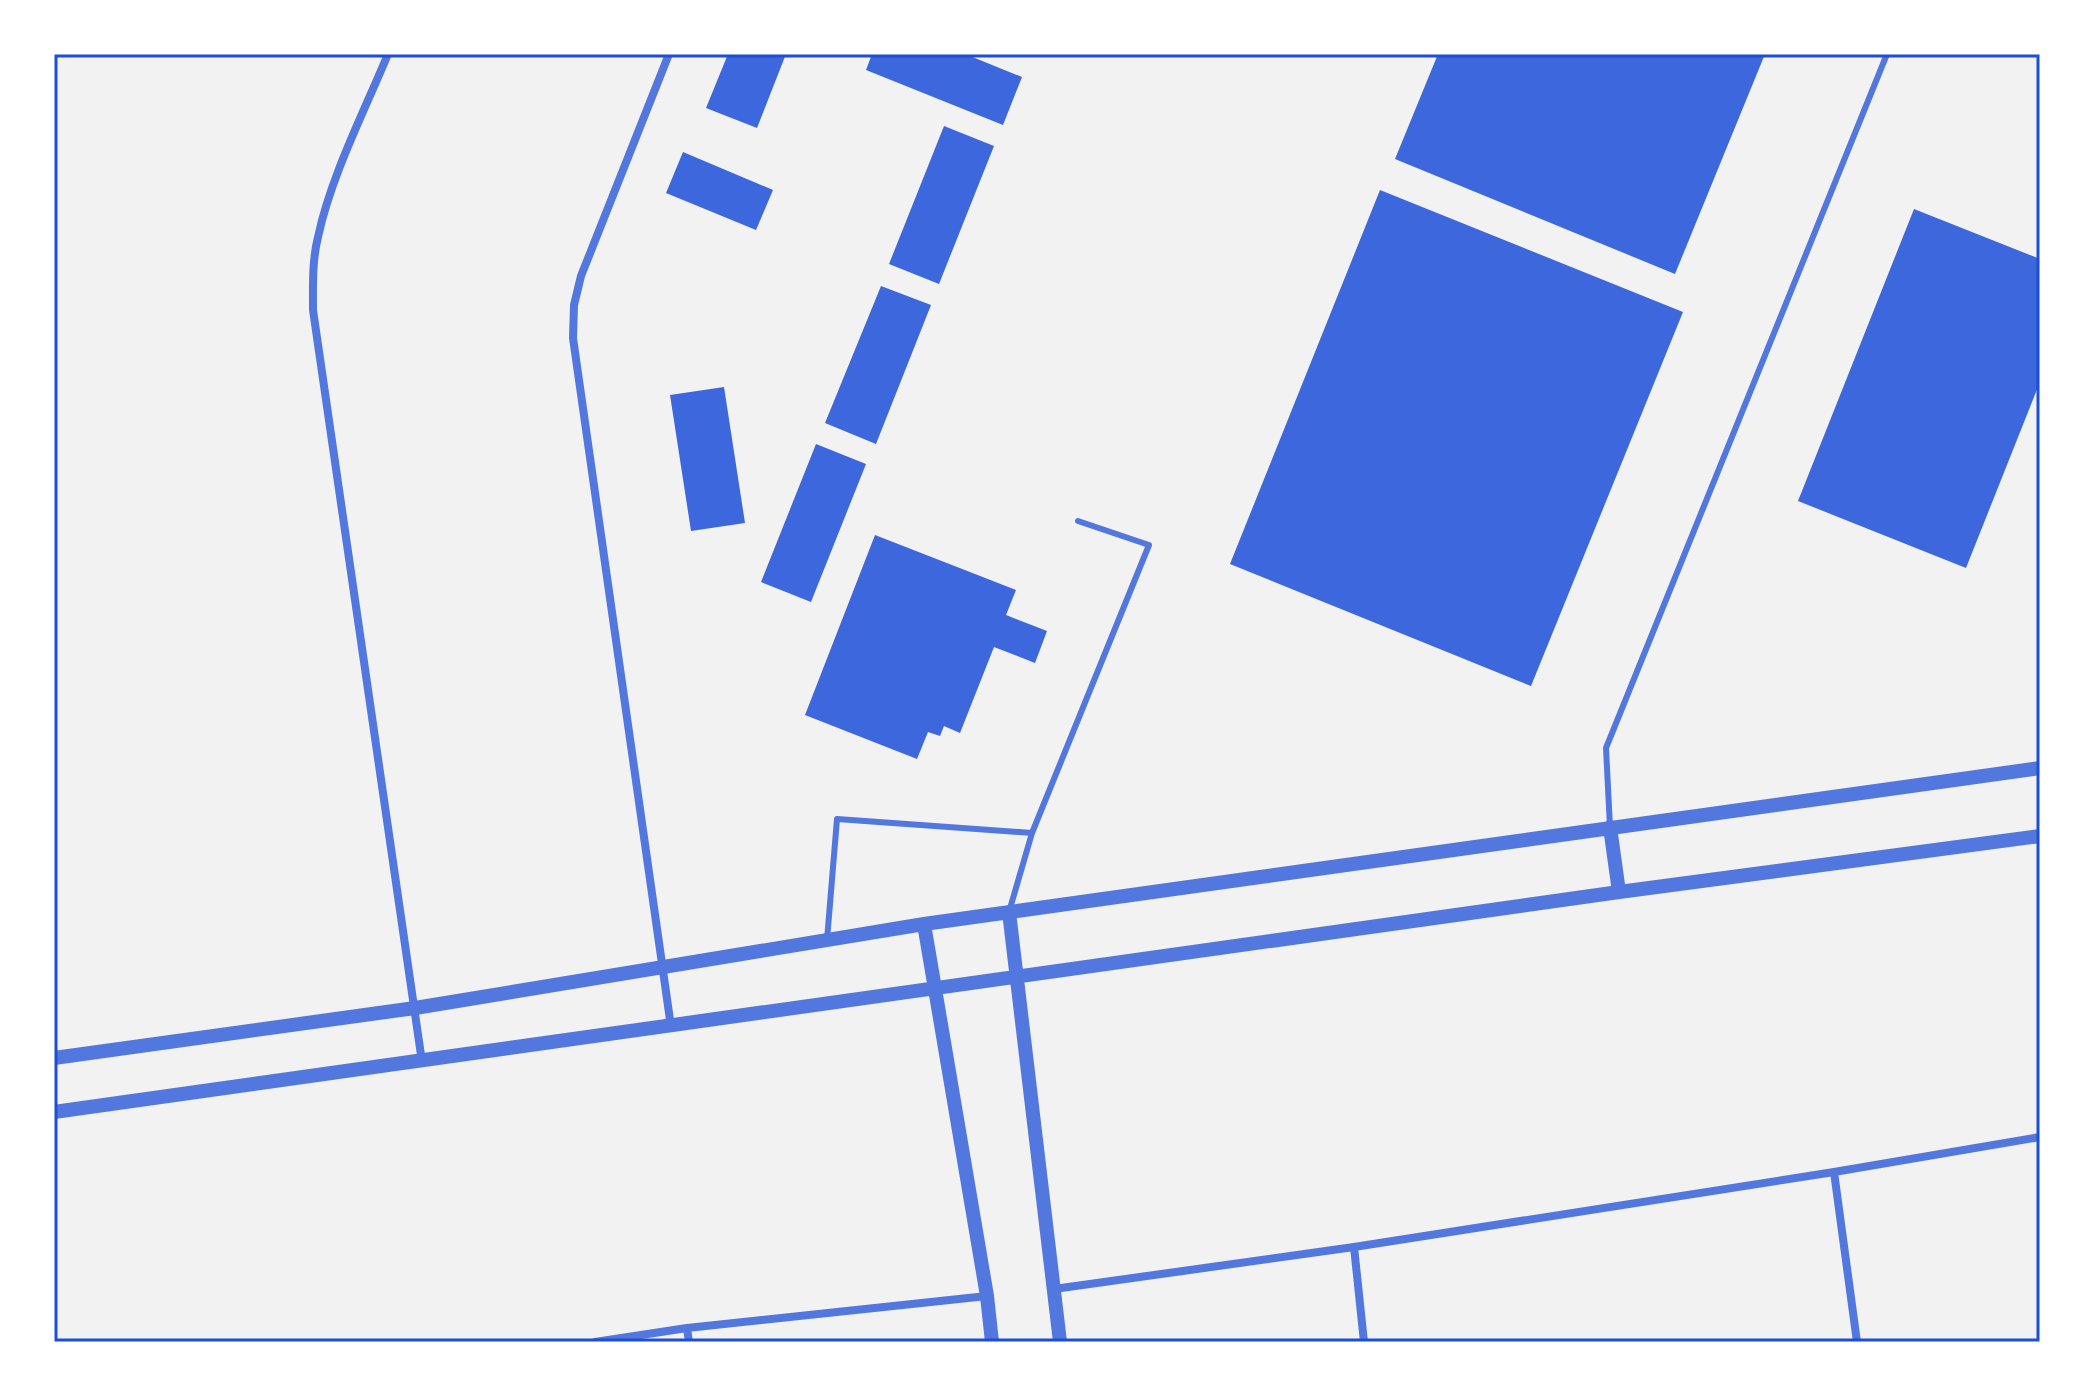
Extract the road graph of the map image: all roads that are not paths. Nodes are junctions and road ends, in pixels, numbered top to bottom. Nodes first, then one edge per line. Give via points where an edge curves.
1 (388, 54) edge
2 (669, 54) edge
3 (1887, 54) edge
4 (1078, 521) dead end
5 (2040, 768) edge
6 (1610, 827) junction
7 (1032, 833) junction
8 (2040, 836) edge
9 (1619, 892) junction
10 (1009, 912) junction
11 (924, 924) junction
12 (827, 940) junction
13 (664, 968) junction
14 (1016, 977) junction
15 (935, 989) junction
16 (415, 1008) junction
17 (671, 1027) junction
18 (54, 1058) edge
19 (422, 1062) junction
20 (54, 1112) edge
21 (2040, 1137) edge
22 (1834, 1172) junction
23 (1354, 1247) junction
24 (1054, 1289) junction
25 (987, 1296) junction
26 (687, 1328) junction
27 (595, 1342) edge
28 (689, 1342) edge
29 (992, 1342) edge
30 (1060, 1342) edge
31 (1364, 1342) edge
32 (1857, 1342) edge

1 - 16 street via 327,201 312,278
2 - 13 street via 581,276 573,338
3 - 6 lane via 1606,748
4 - 7 lane via 1149,545
5 - 6 street
6 - 9 street
6 - 10 street
7 - 10 lane
7 - 12 lane via 837,819
8 - 9 street
9 - 14 street
10 - 11 street
10 - 14 street
11 - 12 street
11 - 15 street
12 - 13 street
13 - 16 street
13 - 17 street
14 - 15 street
14 - 24 street
15 - 17 street
15 - 25 street
16 - 18 street
16 - 19 street
17 - 19 street
19 - 20 street
21 - 22 street
22 - 23 street
22 - 32 street
23 - 24 street
23 - 31 street
24 - 30 street
25 - 26 street
25 - 29 street
26 - 27 street
26 - 28 street

